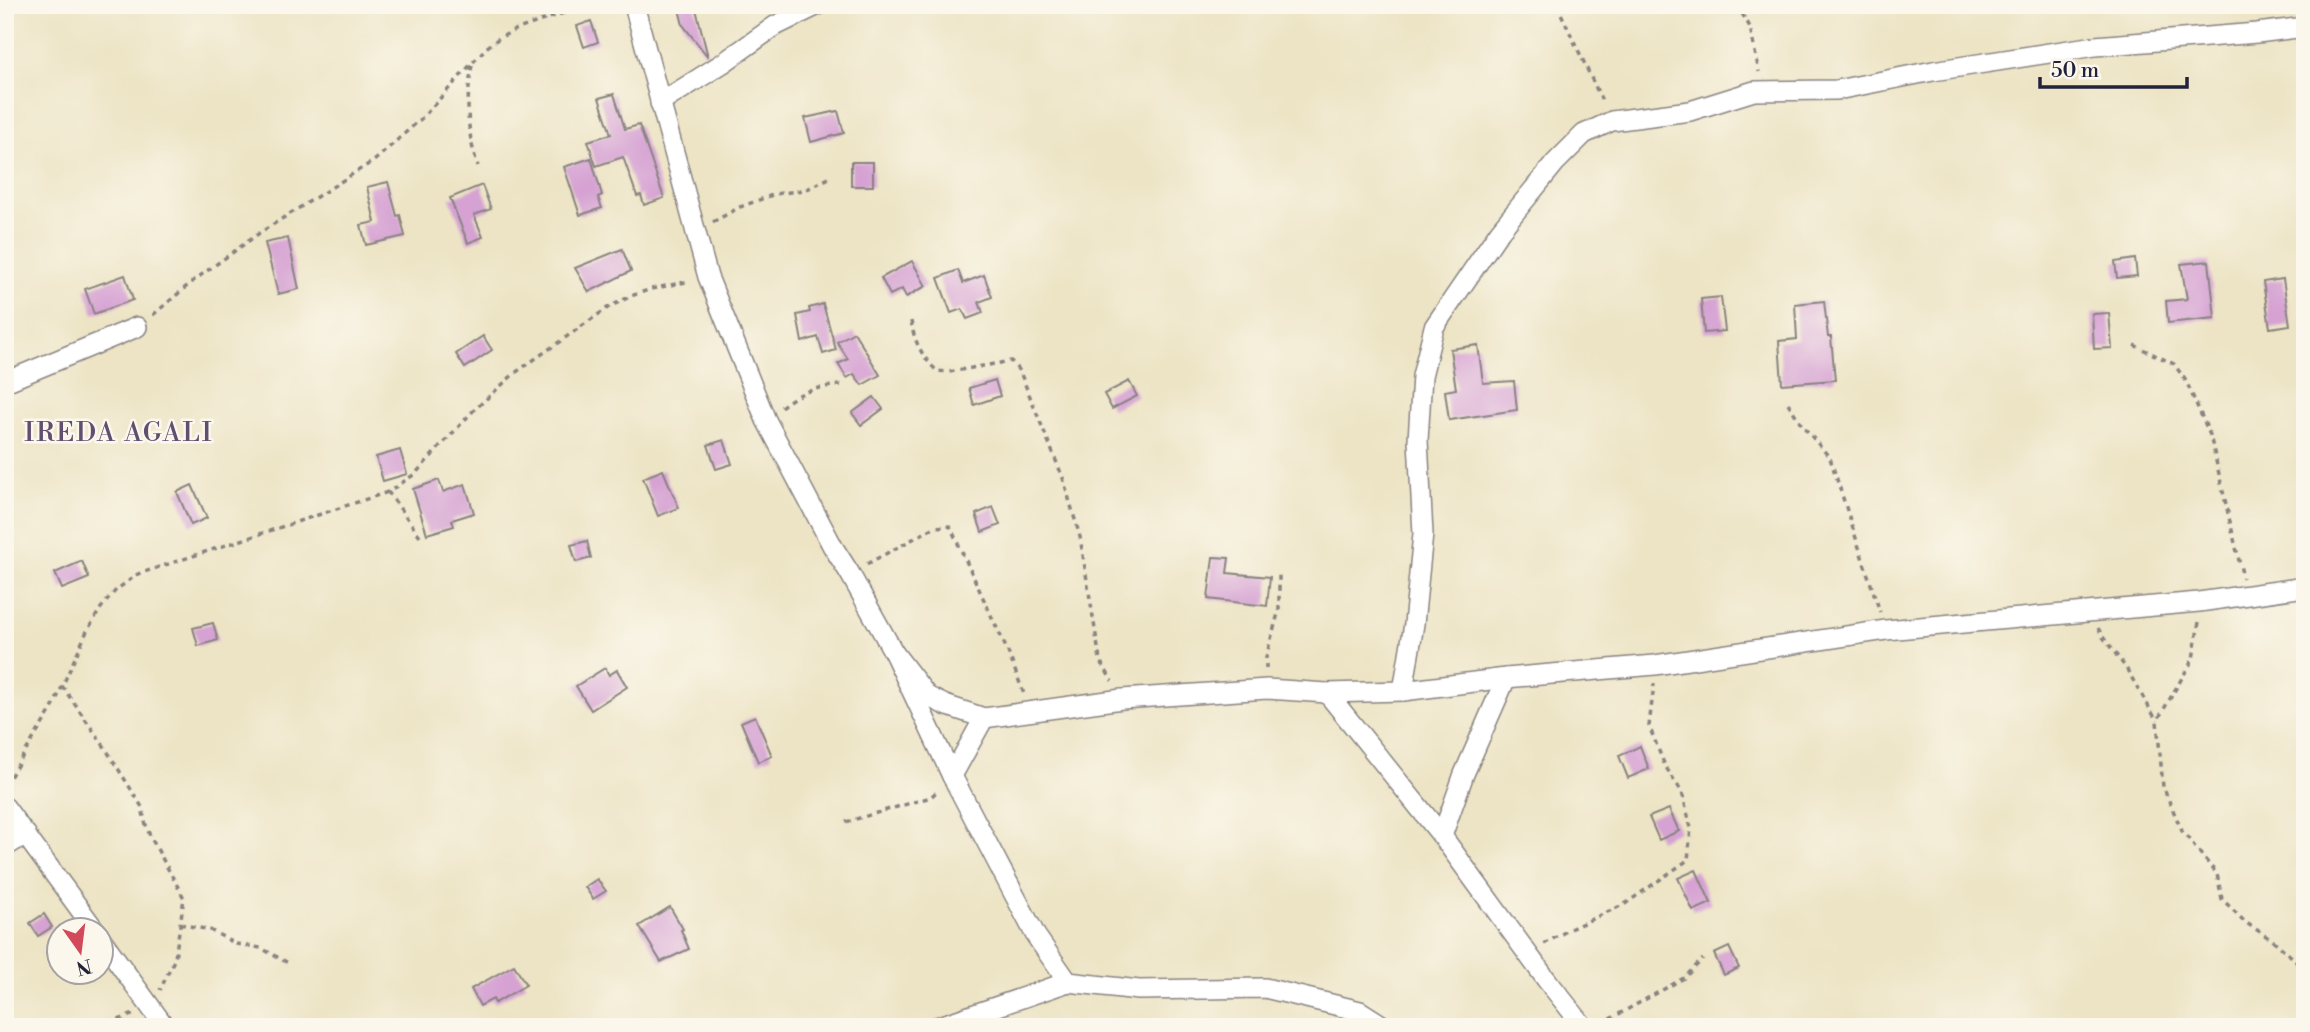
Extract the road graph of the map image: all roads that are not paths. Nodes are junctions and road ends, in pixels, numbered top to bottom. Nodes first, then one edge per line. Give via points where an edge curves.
1 (634, 5) edge
2 (818, 5) edge
3 (2305, 27) edge
4 (660, 103) junction
5 (137, 327) road end
6 (5, 382) edge
7 (2305, 587) edge
8 (894, 653) junction
9 (1506, 678) junction
10 (1403, 691) junction
11 (1327, 693) junction
12 (984, 718) junction
13 (952, 776) junction
14 (5, 807) edge
15 (26, 835) junction
16 (1441, 836) junction
17 (5, 847) edge
18 (85, 916) edge
19 (116, 959) edge
20 (1068, 982) junction
21 (165, 1027) edge
22 (937, 1027) edge
23 (1385, 1027) edge
24 (1584, 1027) edge

1 - 4 street
2 - 4 street via 775,26
3 - 10 street via 2095,46 1837,90 1754,91 1690,111 1612,121 1584,134 1499,232 1434,327 1422,376 1418,440 1423,534
4 - 8 street via 708,277 766,420
5 - 6 street
7 - 9 street via 2199,602 1886,630 1655,665
8 - 12 street via 927,696
8 - 13 street
9 - 10 street
9 - 16 street
10 - 11 street
11 - 12 street via 1267,689 1122,699
11 - 16 street
12 - 13 street
13 - 20 street via 1036,936
14 - 15 street
15 - 17 street
15 - 18 street
16 - 24 street
19 - 21 street
20 - 22 street
20 - 23 street via 1139,990 1265,988 1360,1012

